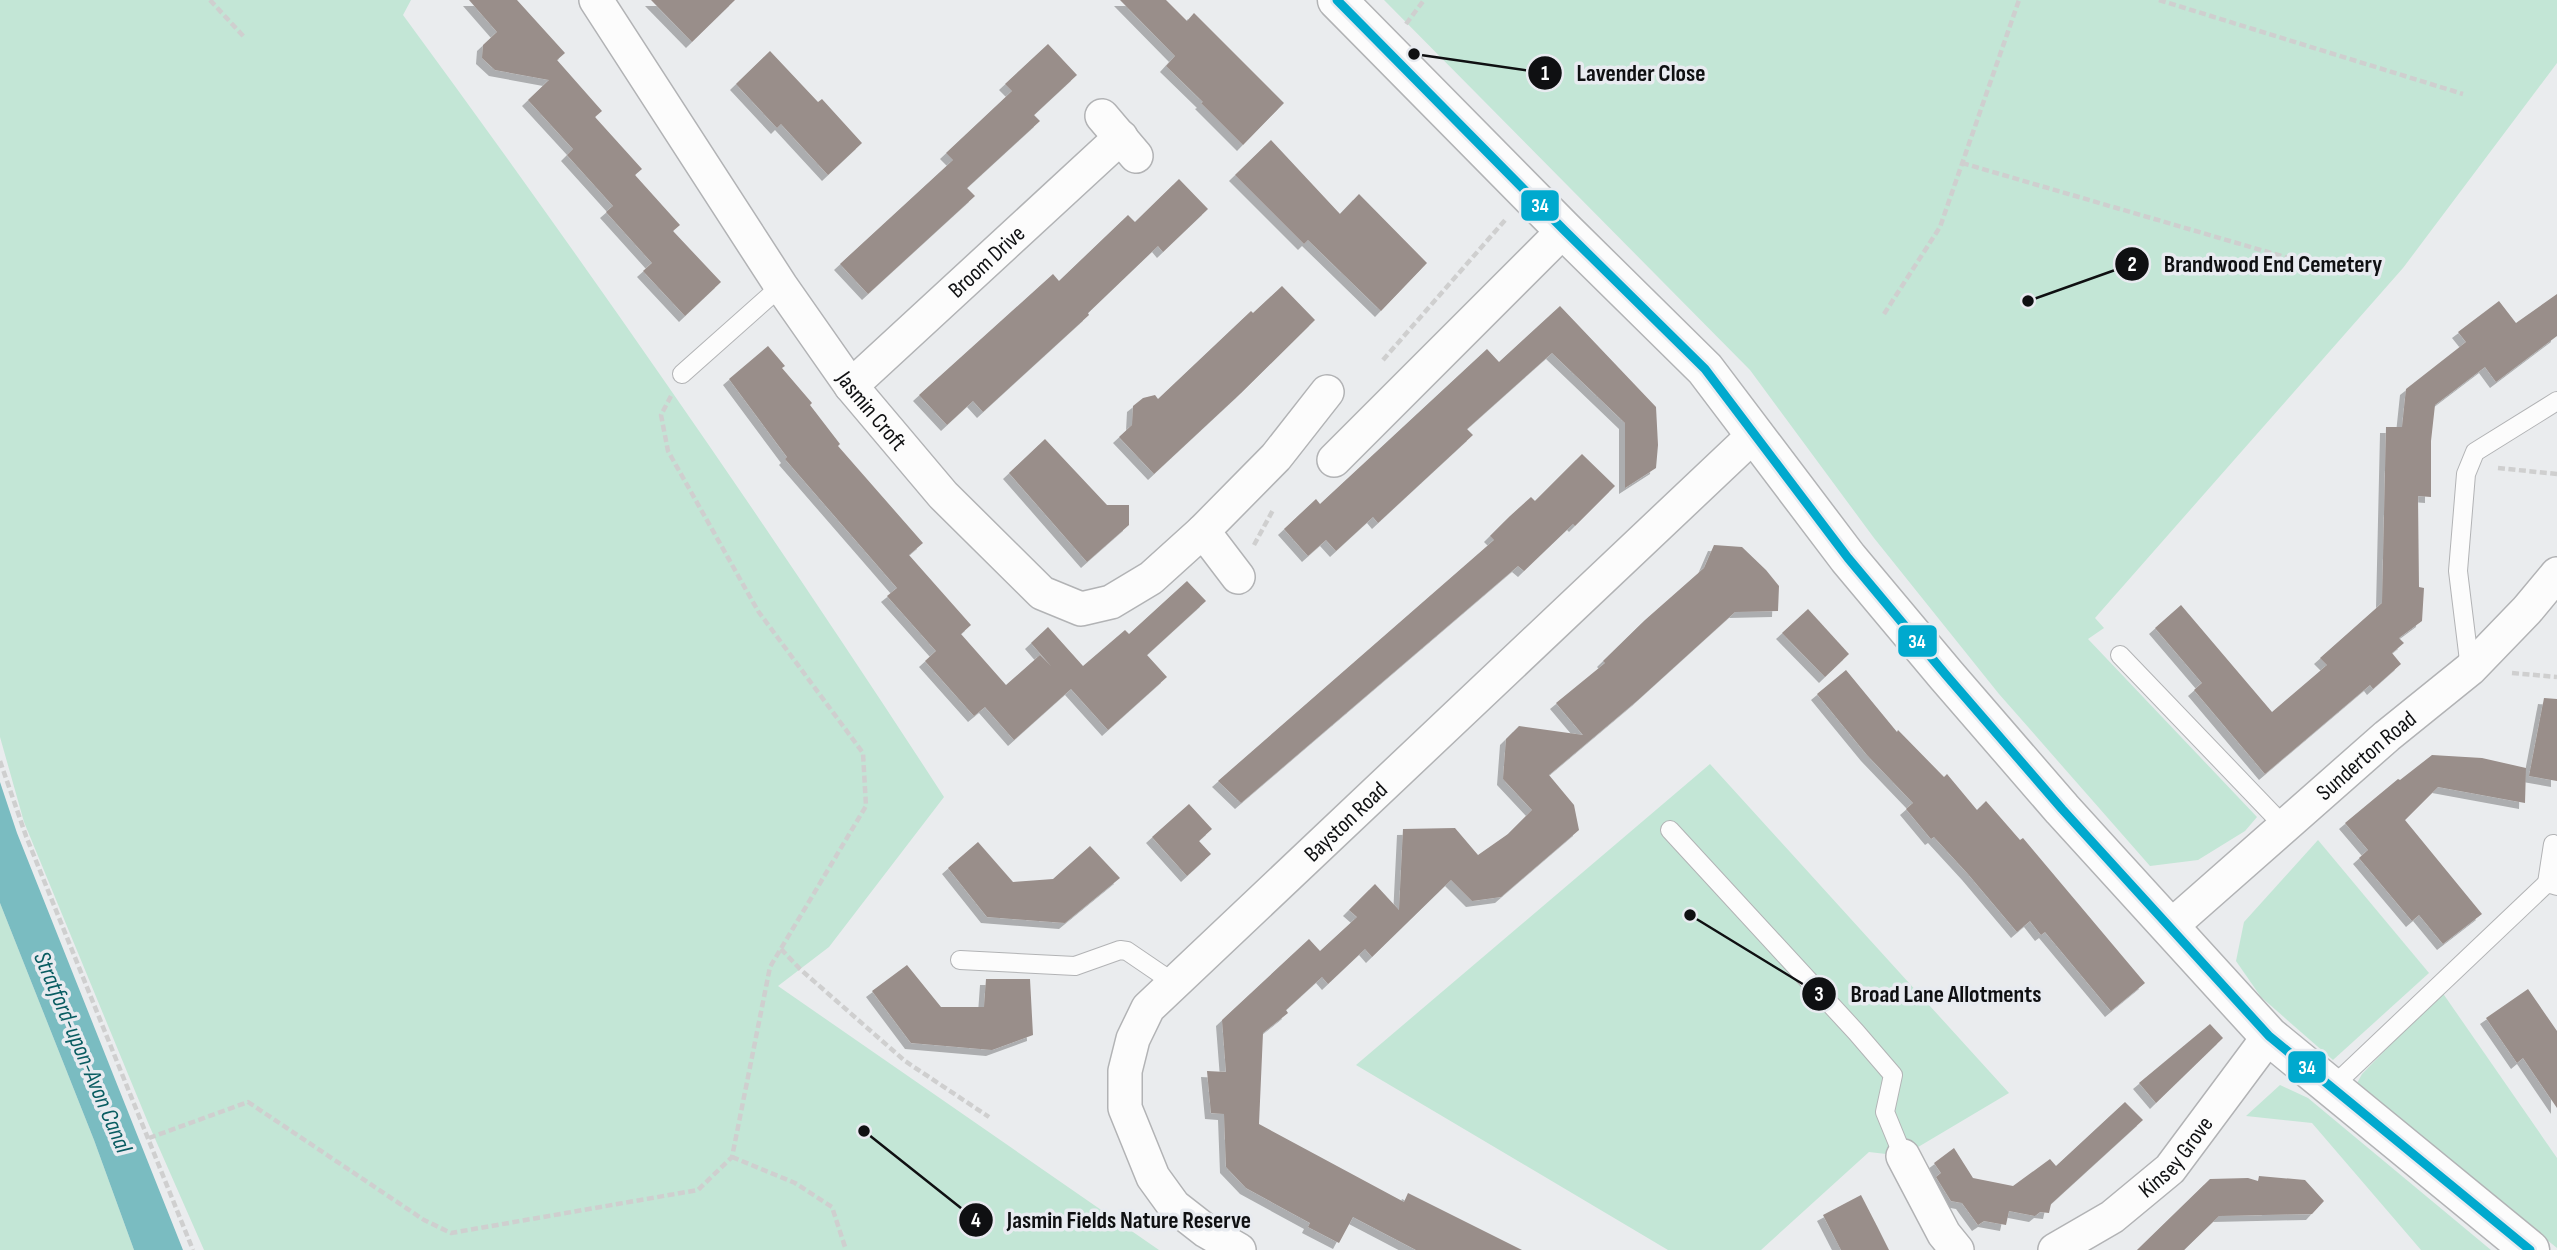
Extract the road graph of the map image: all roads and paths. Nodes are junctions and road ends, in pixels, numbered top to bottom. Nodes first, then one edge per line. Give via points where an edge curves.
1 (210, 0) edge
2 (596, 0) edge
3 (1337, 0) edge
4 (2019, 0) edge
5 (2159, 0) edge
6 (245, 37) dead end
7 (2463, 94) dead end
8 (1119, 136) dead end
9 (1962, 163) junction
10 (1564, 230) junction
11 (2309, 264) dead end
12 (781, 286) junction
13 (1884, 314) dead end
14 (682, 374) joint
15 (851, 386) junction
16 (1327, 392) dead end
17 (2557, 401) edge
18 (1756, 433) junction
19 (1334, 460) dead end
20 (2470, 465) junction
21 (2557, 474) edge
22 (1203, 531) junction
23 (2557, 574) edge
24 (1238, 577) dead end
25 (2120, 655) dead end
26 (2470, 669) junction
27 (0, 761) edge
28 (2284, 826) junction
29 (1670, 830) dead end
30 (2553, 844) dead end
31 (2552, 884) edge
32 (2169, 928) junction
33 (781, 949) junction
34 (960, 960) dead end
35 (1174, 984) junction
36 (2269, 1036) junction
37 (2331, 1088) junction
38 (989, 1117) dead end
39 (149, 1138) junction
40 (1903, 1156) joint
41 (732, 1157) junction
42 (193, 1250) edge
43 (846, 1250) edge
44 (1239, 1250) edge
45 (1957, 1250) edge
46 (2055, 1250) edge
47 (2530, 1250) edge

1 - 6 path
2 - 12 street, Jasmin Croft
3 - 10 street
4 - 9 path
5 - 7 path
8 - 15 street, Broom Drive
9 - 11 path
9 - 13 path via 1940,227
10 - 18 street via 1705,369
10 - 19 street
12 - 14 lane
12 - 15 street, Jasmin Croft
14 - 33 path via 662,415 668,451 758,611 863,753 866,806
15 - 22 street, Jasmin Croft via 943,495 1042,593 1081,609 1111,602 1151,578
16 - 22 street, Jasmin Croft via 1276,457
17 - 20 lane via 2475,452
18 - 32 street via 1848,558
18 - 35 street, Bayston Road
20 - 21 path
20 - 26 lane via 2459,571
22 - 24 street
23 - 26 street, Sunderton Road
25 - 28 lane
26 - 28 street, Sunderton Road
27 - 39 path
28 - 32 street, Sunderton Road
29 - 40 lane via 1893,1075 1885,1112
30 - 31 lane
31 - 37 lane
32 - 36 street
33 - 38 path via 905,1061
33 - 41 path via 770,967
34 - 35 lane via 1075,966 1120,950
35 - 44 street, Bayston Road via 1148,1008 1133,1039 1125,1071 1125,1108 1153,1177 1174,1206
36 - 37 street
36 - 46 street, Kinsey Grove via 2170,1169 2112,1217
37 - 47 street
39 - 41 path via 248,1102 424,1220 451,1233 698,1190
39 - 42 path
40 - 45 street
41 - 43 path via 795,1183 832,1208

